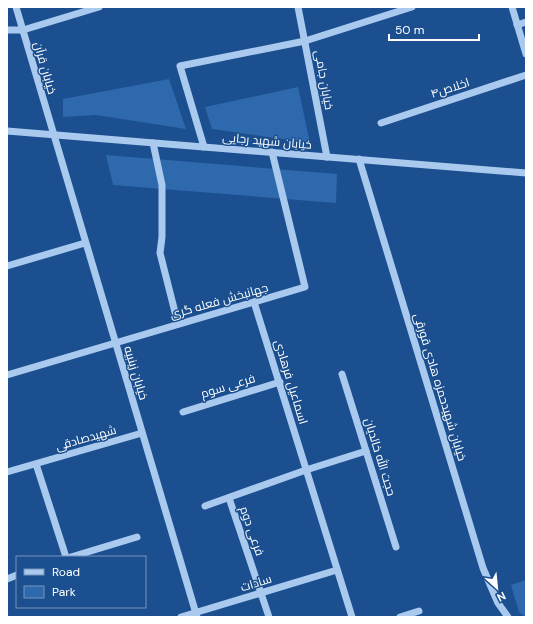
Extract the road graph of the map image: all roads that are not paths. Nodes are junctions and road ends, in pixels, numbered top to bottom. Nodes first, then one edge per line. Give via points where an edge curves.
1 (16, 7) edge
2 (99, 7) edge
3 (298, 7) edge
4 (412, 7) edge
5 (512, 7) edge
6 (526, 22) edge
7 (517, 25) junction
8 (7, 30) edge
9 (23, 30) junction
10 (305, 41) junction
11 (526, 54) edge
12 (526, 75) edge
13 (381, 123) dead end
14 (7, 131) edge
15 (53, 134) junction
16 (153, 143) junction
17 (204, 147) junction
18 (272, 152) junction
19 (327, 157) junction
20 (359, 159) junction
21 (526, 173) edge
22 (85, 243) junction
23 (7, 266) edge
24 (254, 302) junction
25 (178, 324) junction
26 (115, 342) junction
27 (342, 374) dead end
28 (7, 375) edge
29 (280, 382) junction
30 (183, 412) dead end
31 (142, 433) junction
32 (366, 451) junction
33 (36, 464) junction
34 (306, 470) junction
35 (7, 472) edge
36 (229, 498) junction
37 (205, 506) dead end
38 (137, 537) dead end
39 (396, 547) dead end
40 (66, 556) edge
41 (73, 556) edge
42 (337, 570) junction
43 (262, 593) junction
44 (419, 611) dead end
45 (197, 615) edge
46 (181, 617) edge
47 (268, 617) edge
48 (352, 617) edge
49 (400, 617) edge
50 (508, 617) edge

1 - 9 street, خیابان قرآن
2 - 9 street
3 - 10 street, خیابان جامی
4 - 10 street
5 - 7 street
6 - 7 street
7 - 11 street
8 - 9 street
9 - 15 street, خیابان قرآن
10 - 17 street via 180,66
10 - 19 street, خیابان جامی
12 - 13 street, اخلاص۴
14 - 15 street, خیابان شهید رجایی
15 - 16 street, خیابان شهید رجایی
15 - 22 street, خیابان زینبیه
16 - 17 street, خیابان شهید رجایی
16 - 25 street via 162,185 160,253
17 - 18 street, خیابان شهید رجایی
18 - 19 street, خیابان شهید رجایی
18 - 24 street, جهانبخش فعله گری via 305,287
19 - 20 street, خیابان شهید رجایی
20 - 21 street, خیابان شهید رجایی
20 - 50 street, خیابان شهیدحمزه هادی قورقی via 483,568 498,603
22 - 23 street
22 - 26 street, خیابان زینبیه
24 - 25 street, جهانبخش فعله گری
24 - 29 street, اسماعیل فرهادی
25 - 26 street, جهانبخش فعله گری
26 - 28 street, جهانبخش فعله گری
26 - 31 street, خیابان زینبیه
27 - 32 street, حجت الله خالدیان
29 - 30 street, فرعی سوم
29 - 34 street, اسماعیل فرهادی
31 - 33 street, شهیدصادقی
31 - 45 street, خیابان زینبیه
32 - 34 street
32 - 39 street, حجت الله خالدیان
33 - 35 street, شهیدصادقی
33 - 40 street
34 - 36 street
34 - 42 street, اسماعیل فرهادی
36 - 37 street
36 - 43 street, فرعی دوم
38 - 41 street
42 - 43 street, سادات
42 - 48 street, اسماعیل فرهادی
43 - 45 street, سادات
43 - 47 street, فرعی دوم
44 - 49 street
45 - 46 street, سادات

